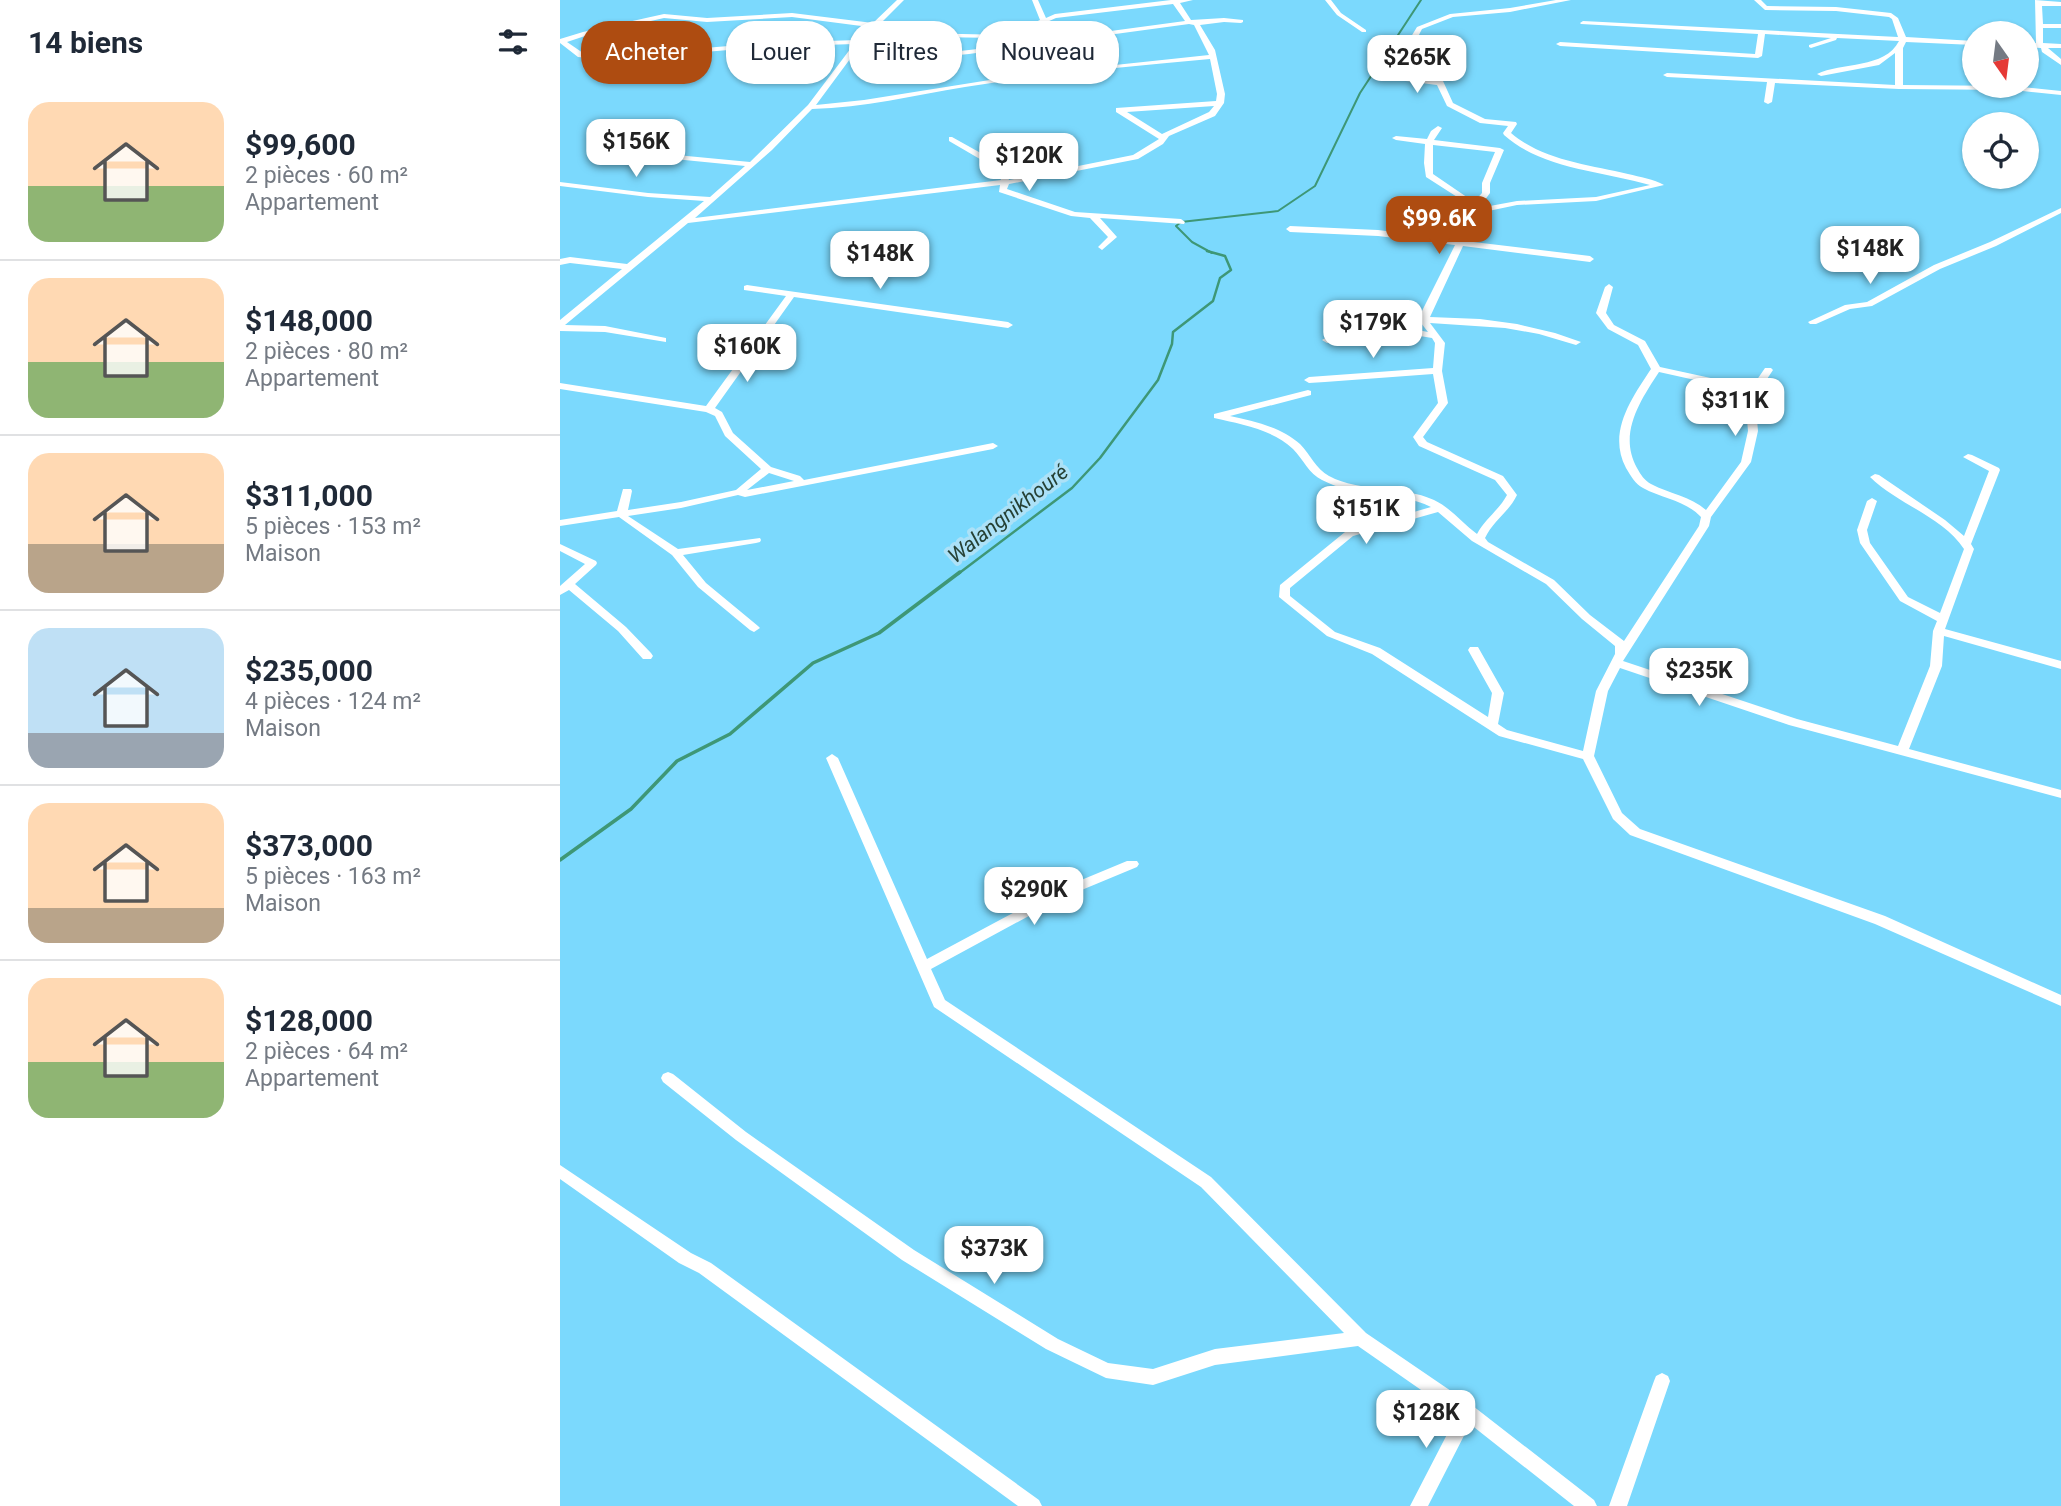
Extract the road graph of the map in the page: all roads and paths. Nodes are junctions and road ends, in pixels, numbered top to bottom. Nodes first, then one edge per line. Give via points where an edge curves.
1 (901, 0) edge
2 (1190, 0) edge
3 (1328, 0) edge
4 (1568, 0) edge
5 (1757, 0) edge
6 (1035, 1) edge
7 (1175, 1) edge
8 (2038, 2) edge
9 (2061, 4) edge
10 (877, 21) edge
11 (1044, 21) joint
12 (1241, 21) dead end
13 (2038, 21) edge
14 (849, 22) edge
15 (1193, 22) junction
16 (1583, 23) dead end
17 (2039, 26) edge
18 (2061, 26) edge
19 (1364, 31) dead end
20 (2039, 31) edge
21 (1119, 32) edge
22 (1762, 33) junction
23 (1840, 36) junction
24 (849, 39) edge
25 (1962, 43) edge
26 (1560, 44) dead end
27 (1901, 44) junction
28 (1811, 46) dead end
29 (2039, 46) edge
30 (2042, 46) junction
31 (2061, 46) edge
32 (976, 50) edge
33 (849, 54) edge
34 (847, 57) junction
35 (1213, 57) junction
36 (2061, 63) edge
37 (1821, 74) dead end
38 (1667, 75) dead end
39 (1771, 82) junction
40 (1899, 87) junction
41 (2061, 93) edge
42 (1768, 102) dead end
43 (1220, 103) junction
44 (808, 107) junction
45 (1438, 128) dead end
46 (606, 132) dead end
47 (1163, 138) junction
48 (1396, 138) dead end
49 (952, 139) dead end
50 (1430, 141) junction
51 (749, 164) junction
52 (1017, 181) joint
53 (560, 184) edge
54 (1007, 187) junction
55 (709, 199) junction
56 (1475, 208) junction
57 (2061, 210) edge
58 (1094, 217) junction
59 (687, 221) junction
60 (1181, 222) dead end
61 (1290, 229) dead end
62 (1460, 244) junction
63 (1102, 247) dead end
64 (1590, 259) dead end
65 (560, 262) edge
66 (629, 267) junction
67 (1609, 286) dead end
68 (747, 288) dead end
69 (791, 296) junction
70 (1426, 319) junction
71 (1814, 322) dead end
72 (1009, 325) dead end
73 (560, 326) edge
74 (1434, 336) junction
75 (663, 340) dead end
76 (1327, 340) dead end
77 (1576, 342) dead end
78 (1656, 369) junction
79 (1768, 370) dead end
80 (1437, 371) junction
81 (1367, 376) junction
82 (1309, 380) dead end
83 (560, 386) edge
84 (1331, 390) dead end
85 (1753, 390) junction
86 (1308, 393) dead end
87 (709, 409) junction
88 (993, 446) dead end
89 (1968, 457) dead end
90 (767, 469) junction
91 (1875, 477) dead end
92 (802, 483) junction
93 (627, 491) dead end
94 (739, 492) junction
95 (1872, 501) dead end
96 (1439, 508) junction
97 (622, 513) junction
98 (1706, 517) junction
99 (560, 523) edge
100 (756, 540) dead end
101 (1967, 543) junction
102 (1484, 544) junction
103 (560, 547) edge
104 (676, 553) junction
105 (564, 588) edge
106 (1943, 619) junction
107 (754, 628) dead end
108 (1939, 631) junction
109 (1474, 650) dead end
110 (647, 656) dead end
111 (1619, 658) junction
112 (2061, 665) edge
113 (1492, 726) junction
114 (1902, 752) junction
115 (1588, 756) junction
116 (832, 758) dead end
117 (2061, 794) edge
118 (1132, 864) dead end
119 (924, 967) junction
120 (2061, 1001) edge
121 (668, 1078) dead end
122 (560, 1171) edge
123 (1360, 1338) junction
124 (1662, 1381) dead end
125 (1467, 1412) junction
126 (1033, 1506) edge
127 (1419, 1506) edge
128 (1588, 1506) edge
129 (1618, 1506) edge

1 - 10 street
2 - 7 street
3 - 19 street
4 - 56 street via 1452,15 1419,28 1407,50 1411,58 1398,78 1440,83 1450,104 1539,153 1660,185 1596,199
5 - 27 street via 1765,8 1891,15
6 - 11 street
7 - 11 street
7 - 15 street
8 - 9 street
8 - 13 street
12 - 15 street
14 - 24 street via 792,15 707,20 664,16 562,41 581,55 610,58
15 - 21 street
15 - 35 street
16 - 22 street
17 - 18 street
20 - 30 street
22 - 23 street
22 - 26 street via 1758,56
23 - 27 street
23 - 28 street
25 - 27 street
27 - 37 street via 1876,63
27 - 40 street
29 - 30 street
30 - 31 street
30 - 36 street
32 - 34 street via 906,58
33 - 34 street
34 - 44 street
35 - 43 street
35 - 44 street via 1093,67 842,107
38 - 39 street
39 - 40 street
39 - 42 street
40 - 41 street
43 - 47 street via 1212,114
43 - 47 street via 1119,108
44 - 51 street
45 - 50 street
46 - 51 street via 635,143 644,154
47 - 52 street via 1120,162
48 - 50 street
49 - 54 street via 1001,167
50 - 56 street via 1429,175
50 - 56 street via 1500,150 1486,193
51 - 55 street
52 - 54 street
53 - 55 street
54 - 58 street via 1074,214
54 - 59 street
55 - 59 street
56 - 62 street
57 - 71 street via 1869,304 1848,307
58 - 60 street
58 - 63 street via 1113,237
59 - 66 street
61 - 62 street via 1378,233
62 - 64 street
62 - 70 street
65 - 66 street
66 - 73 street
67 - 78 street via 1601,313 1611,327 1642,343
68 - 69 street
69 - 72 street
69 - 87 street
70 - 74 street
70 - 77 street via 1532,328
73 - 75 street
74 - 76 street via 1402,330
74 - 80 street via 1440,343
78 - 85 street
78 - 98 street via 1634,404 1622,449 1641,482 1688,501
79 - 85 street
80 - 81 street
80 - 102 street via 1443,403 1418,437 1423,444 1499,478 1512,495 1508,505 1485,525 1480,538
81 - 82 street
81 - 84 street
83 - 87 street
85 - 98 street via 1753,431 1746,462
86 - 96 street via 1217,416 1248,422 1294,444 1321,477 1375,493 1424,500
87 - 90 street via 719,414 729,434
88 - 92 street
89 - 101 street via 1995,470
90 - 92 street
90 - 94 street
91 - 101 street
92 - 94 street
93 - 97 street
94 - 97 street
95 - 106 street via 1861,530 1865,543 1904,598
96 - 102 street
96 - 113 street via 1349,534 1284,587 1285,597 1331,634 1376,651
97 - 99 street
97 - 104 street
98 - 111 street
100 - 104 street
101 - 106 street via 1969,549
102 - 111 street via 1550,582 1621,645
103 - 105 street via 592,563
104 - 107 street via 702,585
105 - 110 street via 622,629
106 - 108 street
108 - 112 street
108 - 114 street via 1936,666
109 - 113 street via 1498,693
111 - 114 street via 1793,722
111 - 115 street via 1602,691
113 - 115 street
114 - 117 street
115 - 120 street via 1617,816 1635,832 1880,920
116 - 119 street
118 - 119 street via 1055,896
119 - 123 street via 939,1003 1206,1182
121 - 123 street via 908,1255 1052,1344 1106,1370 1153,1377 1214,1357
122 - 126 street via 705,1268
123 - 125 street
124 - 129 street
125 - 127 street
125 - 128 street

